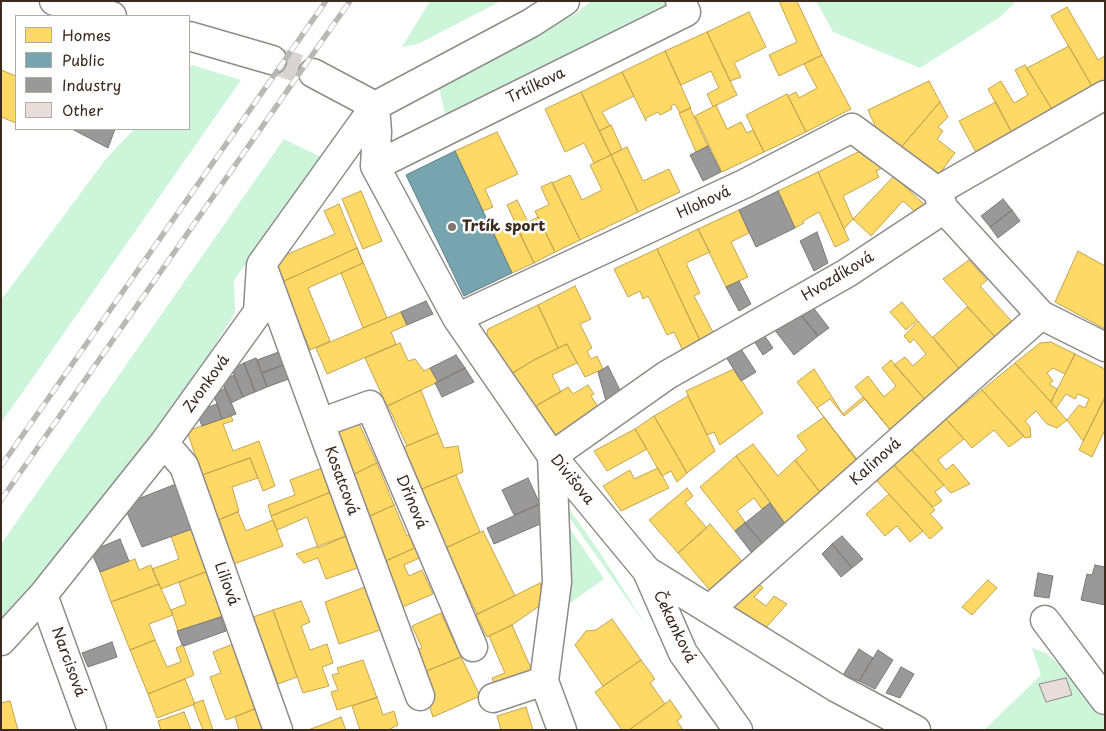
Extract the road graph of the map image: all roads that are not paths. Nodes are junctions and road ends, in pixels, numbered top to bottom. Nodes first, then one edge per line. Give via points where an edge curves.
1 (54, 1) edge
2 (565, 1) edge
3 (680, 1) edge
4 (108, 15) edge
5 (190, 36) edge
6 (272, 60) tunnel mouth
7 (313, 73) tunnel mouth
8 (1105, 95) edge
9 (375, 106) junction
10 (375, 166) junction
11 (941, 200) junction
12 (262, 265) junction
13 (1041, 315) junction
14 (457, 318) junction
15 (1105, 347) edge
16 (320, 423) junction
17 (164, 443) junction
18 (552, 456) junction
19 (647, 571) junction
20 (43, 595) junction
21 (710, 609) junction
22 (1044, 620) dead end
23 (1, 641) edge
24 (473, 647) dead end
25 (544, 681) junction
26 (420, 696) dead end
27 (493, 698) dead end
28 (1105, 700) edge
29 (92, 730) edge
30 (278, 730) edge
31 (562, 730) edge
32 (738, 730) edge
33 (916, 730) edge

1 - 4 street
2 - 9 street via 531,23
3 - 10 street, Trtílkova via 686,12
5 - 6 street
7 - 9 street
8 - 11 street, Hvozdíková
9 - 10 street
9 - 12 street
10 - 14 street, Divišova
11 - 13 street, Hlohová
11 - 14 street, Hlohová via 852,128 746,183
11 - 18 street, Hvozdíková via 847,273 667,376
12 - 16 street, Kosatcová
12 - 17 street, Zvonková via 258,312
13 - 15 street, Hlohová
13 - 21 street, Kalinová
14 - 18 street, Divišova
16 - 24 street, Dřínová via 370,405
16 - 26 street, Kosatcová
17 - 20 street, Zvonková
17 - 30 street, Liliová via 184,466
18 - 19 street, Divišova
18 - 25 street via 557,582
19 - 21 street, Divišova
19 - 32 street, Čekanková via 684,653
20 - 23 street, Zvonková
20 - 29 street, Narcisová
21 - 33 street, Divišova via 837,688
22 - 28 street
25 - 27 street
25 - 31 street

